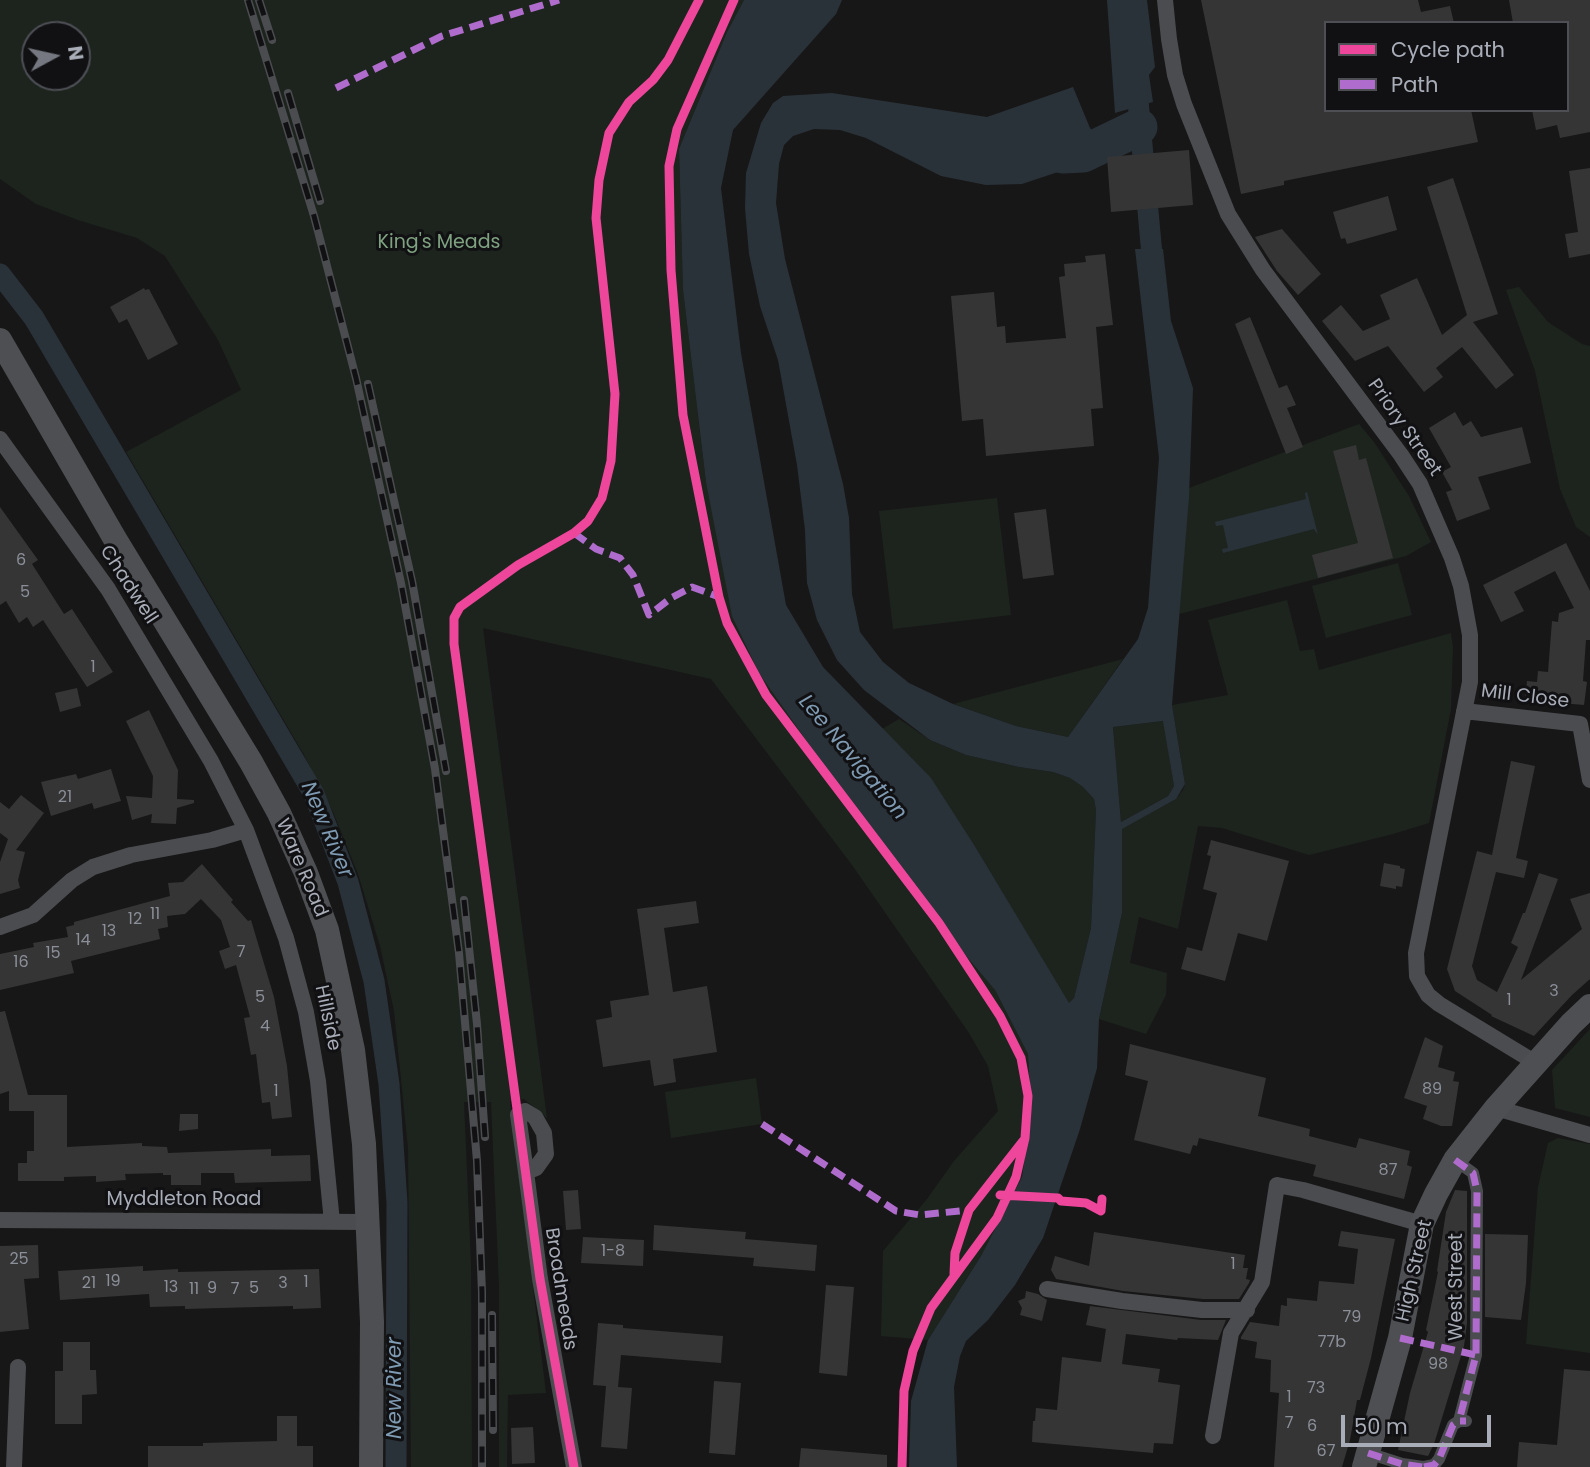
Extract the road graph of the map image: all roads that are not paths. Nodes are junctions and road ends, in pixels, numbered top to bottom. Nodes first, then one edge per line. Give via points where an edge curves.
1 (1165, 0) edge
2 (0, 340) edge
3 (0, 439) edge
4 (1464, 711) junction
5 (1585, 725) edge
6 (211, 761) joint
7 (1590, 780) edge
8 (246, 830) junction
9 (0, 927) edge
10 (1590, 1006) edge
11 (1536, 1063) junction
12 (1496, 1108) junction
13 (1590, 1135) edge
14 (1455, 1160) junction
15 (526, 1172) dead end
16 (0, 1220) edge
17 (331, 1222) junction
18 (367, 1222) junction
19 (1422, 1224) junction
20 (1047, 1289) dead end
21 (1247, 1310) junction
22 (18, 1367) dead end
23 (1213, 1436) dead end
24 (1366, 1460) edge
25 (13, 1467) edge
26 (371, 1467) edge
27 (573, 1467) edge
28 (1423, 1467) edge

1 - 4 street, Priory Street via 1175,75 1228,214 1270,281 1401,455 1439,526 1459,579 1470,635 1470,682
2 - 18 main road, Ware Road via 251,762 306,873 327,930 353,1050
3 - 6 street, Chadwell via 108,589
4 - 5 street, Mill Close
4 - 11 street, Priory Street via 1416,953 1417,976 1439,1004
5 - 7 street, Mill Close
6 - 8 street, Hillside
8 - 9 street via 93,867 33,915
8 - 17 street, Hillside via 286,938 306,1012 320,1093
10 - 11 main road, High Street
11 - 12 main road, High Street
12 - 13 street
12 - 14 main road, High Street
14 - 19 main road, High Street
14 - 28 street, West Street via 1473,1173 1477,1191 1476,1355 1462,1421 1451,1429 1434,1465
15 - 27 street, Broadmeads
16 - 17 street, Myddleton Road
17 - 18 street, Myddleton Road
18 - 26 main road, Ware Road
19 - 21 street via 1277,1185 1262,1282
19 - 24 main road, High Street via 1399,1338
20 - 21 street via 1202,1310
21 - 23 street via 1231,1333
22 - 25 street
24 - 28 street

